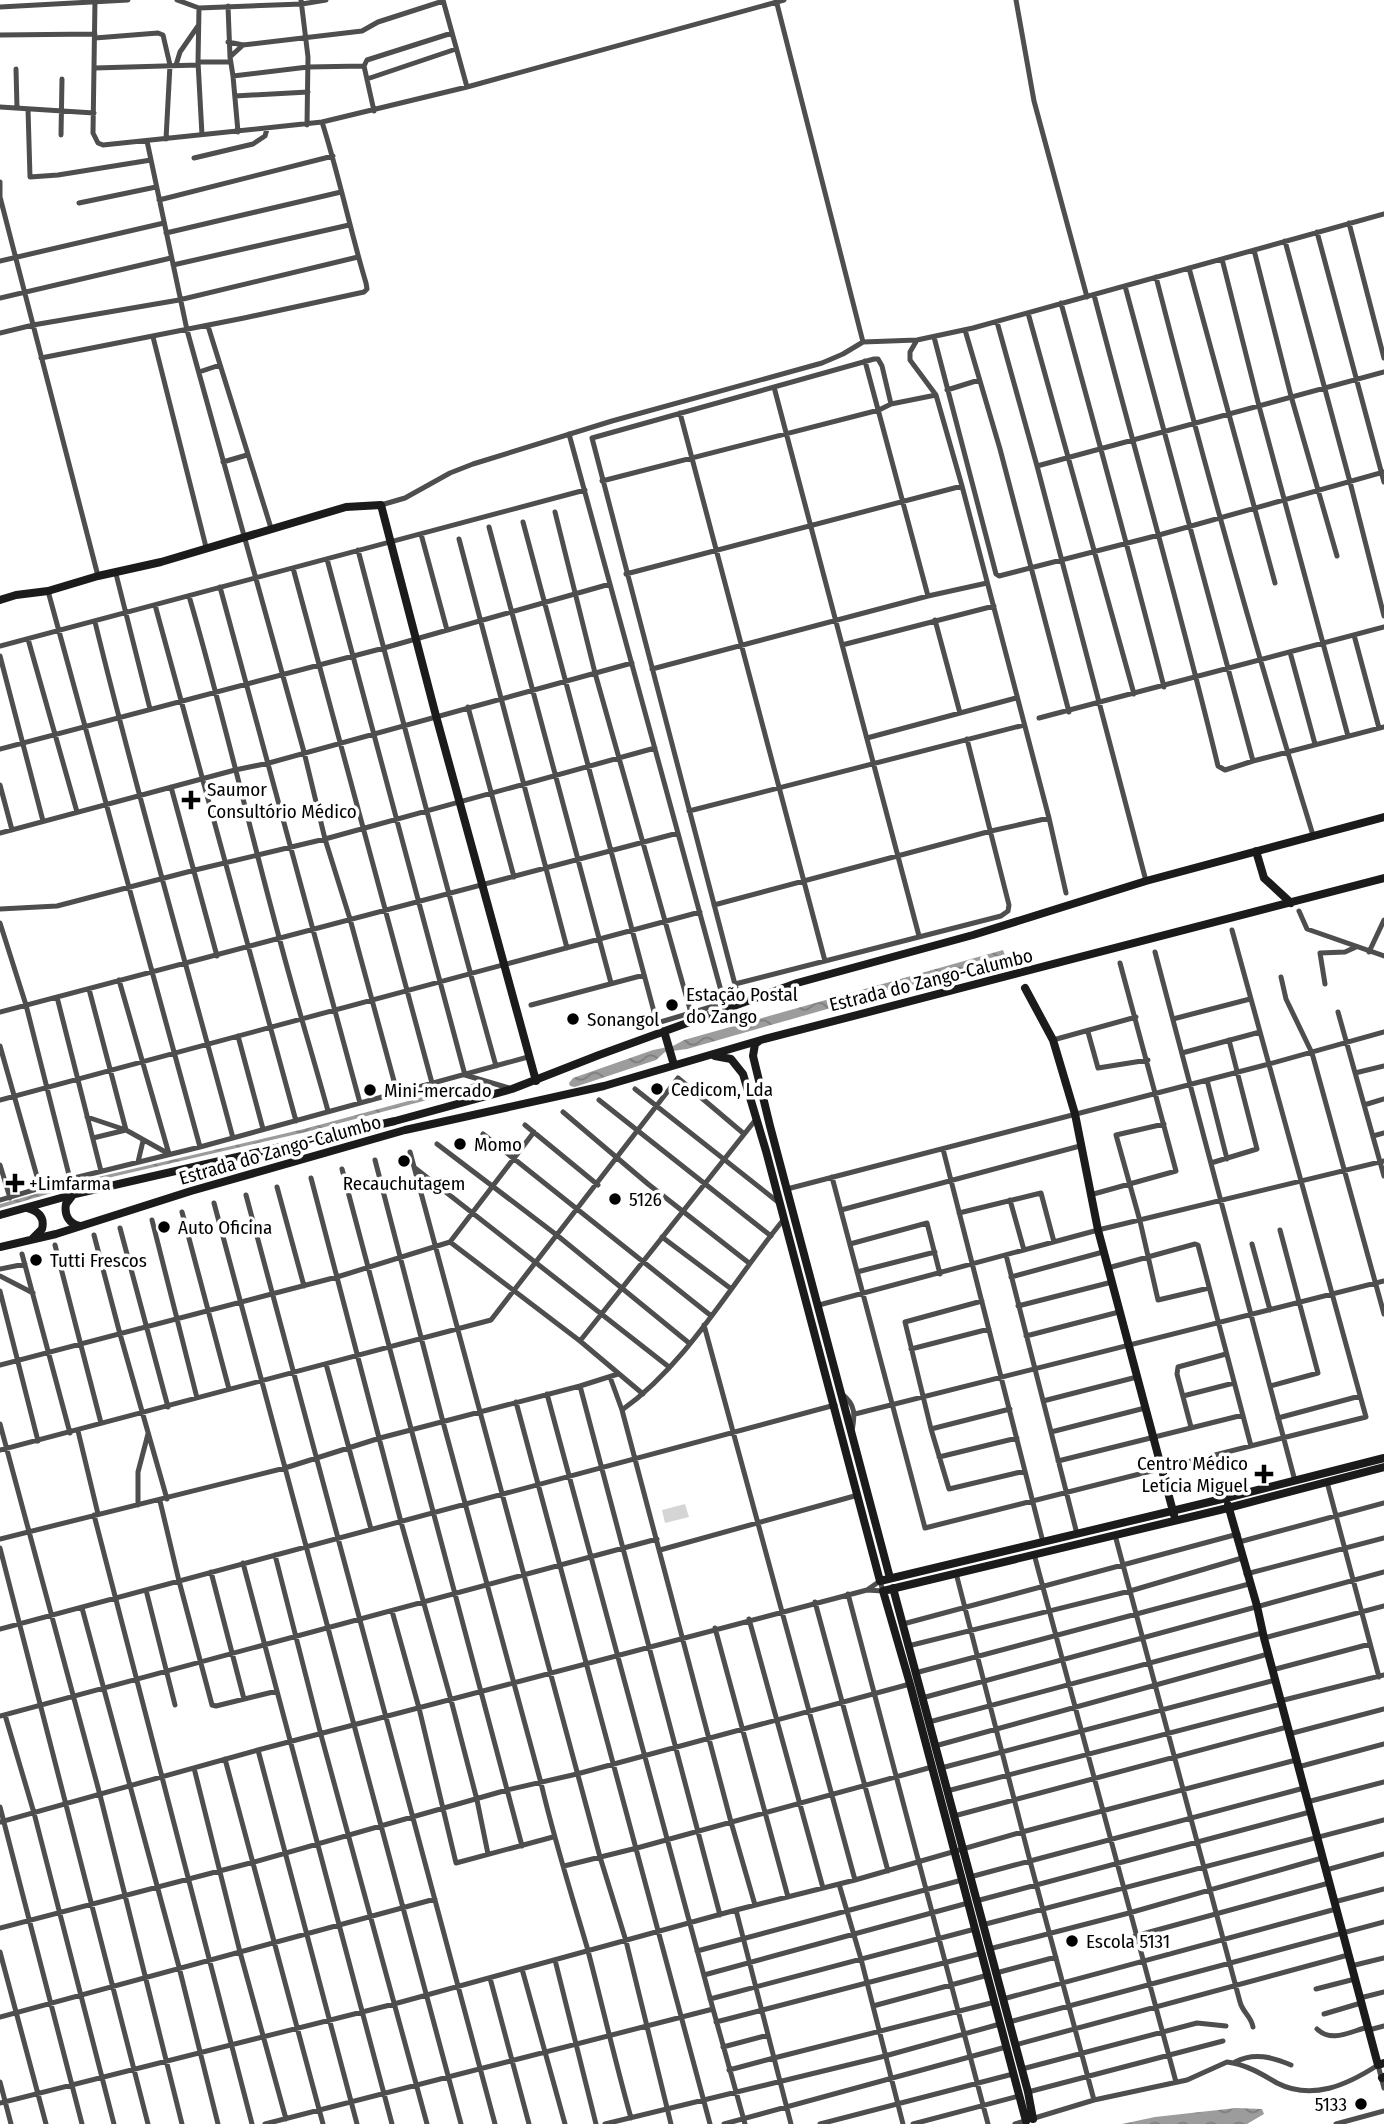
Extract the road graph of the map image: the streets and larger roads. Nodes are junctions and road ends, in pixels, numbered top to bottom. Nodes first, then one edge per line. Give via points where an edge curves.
1 (128, 0) edge
2 (177, 0) edge
3 (327, 0) edge
4 (784, 0) edge
5 (1016, 0) edge
6 (94, 1) edge
7 (443, 1) edge
8 (776, 1) edge
9 (302, 2) edge
10 (228, 6) junction
11 (0, 7) edge
12 (199, 8) junction
13 (198, 26) junction
14 (452, 33) junction
15 (0, 35) edge
16 (95, 36) junction
17 (306, 38) junction
18 (228, 42) junction
19 (243, 44) junction
20 (456, 49) junction
21 (230, 60) junction
22 (198, 64) junction
23 (173, 65) junction
24 (364, 66) junction
25 (308, 67) junction
26 (95, 68) junction
27 (16, 69) dead end
28 (233, 76) junction
29 (62, 79) dead end
30 (367, 79) junction
31 (467, 87) junction
32 (308, 92) junction
33 (235, 96) junction
34 (0, 107) edge
35 (17, 108) junction
36 (29, 109) junction
37 (62, 111) junction
38 (374, 111) junction
39 (94, 113) junction
40 (323, 122) junction
41 (307, 125) junction
42 (267, 129) junction
43 (238, 132) junction
44 (61, 135) dead end
45 (202, 135) junction
46 (166, 139) junction
47 (147, 141) junction
48 (333, 156) junction
49 (194, 158) dead end
50 (151, 160) junction
51 (0, 182) edge
52 (156, 187) junction
53 (341, 192) junction
54 (0, 197) edge
55 (159, 200) junction
56 (79, 203) dead end
57 (1383, 214) edge
58 (164, 223) junction
59 (1349, 223) junction
60 (1384, 223) edge
61 (349, 225) junction
62 (0, 228) edge
63 (8, 229) junction
64 (1317, 232) junction
65 (166, 233) junction
66 (1284, 241) junction
67 (1254, 250) junction
68 (17, 257) junction
69 (358, 257) junction
70 (1222, 259) junction
71 (0, 261) edge
72 (172, 262) junction
73 (1189, 268) junction
74 (1156, 277) junction
75 (1125, 286) junction
76 (25, 292) junction
77 (1094, 295) junction
78 (1087, 297) junction
79 (0, 298) edge
80 (179, 300) junction
81 (1061, 303) junction
82 (1028, 313) junction
83 (998, 322) junction
84 (33, 325) junction
85 (208, 326) junction
86 (187, 330) junction
87 (965, 330) junction
88 (0, 333) edge
89 (153, 337) junction
90 (934, 337) junction
91 (917, 340) junction
92 (863, 342) junction
93 (41, 358) junction
94 (1384, 358) edge
95 (865, 361) junction
96 (220, 365) junction
97 (199, 372) junction
98 (1384, 372) edge
99 (1355, 379) junction
100 (979, 380) junction
101 (774, 387) junction
102 (1324, 387) junction
103 (947, 390) junction
104 (936, 395) junction
105 (1292, 396) junction
106 (891, 404) junction
107 (1259, 406) junction
108 (879, 410) junction
109 (680, 413) junction
110 (1229, 414) junction
111 (1194, 424) junction
112 (1164, 432) junction
113 (787, 433) junction
114 (569, 434) junction
115 (1132, 441) junction
116 (1102, 450) junction
117 (247, 455) junction
118 (693, 458) junction
119 (1069, 458) junction
120 (223, 462) junction
121 (1037, 466) junction
122 (1383, 472) edge
123 (602, 481) junction
124 (1350, 482) junction
125 (1384, 482) edge
126 (962, 486) junction
127 (585, 490) junction
128 (1319, 491) junction
129 (1284, 499) junction
130 (904, 501) junction
131 (381, 505) junction
132 (1253, 508) junction
133 (555, 512) dead end
134 (1220, 517) junction
135 (523, 522) dead end
136 (810, 526) junction
137 (1190, 526) junction
138 (489, 527) dead end
139 (271, 528) junction
140 (421, 534) junction
141 (1159, 535) junction
142 (244, 537) junction
143 (459, 539) dead end
144 (389, 542) junction
145 (1126, 542) junction
146 (206, 547) junction
147 (358, 550) junction
148 (717, 551) junction
149 (1094, 551) junction
150 (1338, 556) dead end
151 (327, 559) junction
152 (1061, 559) junction
153 (293, 568) junction
154 (1030, 569) junction
155 (116, 573) junction
156 (626, 574) junction
157 (98, 576) junction
158 (256, 578) junction
159 (987, 583) junction
160 (1275, 583) dead end
161 (611, 584) junction
162 (220, 587) junction
163 (48, 591) junction
164 (577, 594) junction
165 (189, 596) junction
166 (928, 596) junction
167 (0, 600) edge
168 (544, 603) junction
169 (155, 605) junction
170 (994, 606) junction
171 (125, 612) junction
172 (512, 612) junction
173 (1384, 616) edge
174 (481, 620) junction
175 (935, 620) junction
176 (836, 621) junction
177 (95, 622) junction
178 (1384, 627) edge
179 (61, 630) junction
180 (447, 630) junction
181 (1354, 635) junction
182 (416, 638) junction
183 (28, 639) junction
184 (1323, 643) junction
185 (842, 645) junction
186 (0, 646) edge
187 (742, 646) junction
188 (384, 648) junction
189 (1290, 652) junction
190 (353, 655) junction
191 (0, 656) edge
192 (1260, 660) junction
193 (632, 663) junction
194 (319, 664) junction
195 (652, 669) junction
196 (1228, 669) junction
197 (595, 673) junction
198 (281, 674) junction
199 (1197, 678) junction
200 (565, 681) junction
201 (248, 683) junction
202 (1164, 687) junction
203 (533, 690) junction
204 (217, 692) junction
205 (1134, 694) junction
206 (502, 698) junction
207 (1016, 698) junction
208 (181, 701) junction
209 (1099, 704) junction
210 (468, 707) junction
211 (150, 709) junction
212 (1069, 712) junction
213 (960, 713) junction
214 (436, 716) junction
215 (118, 718) junction
216 (1039, 718) dead end
217 (404, 724) junction
218 (1024, 725) junction
219 (86, 726) junction
220 (1382, 728) edge
221 (372, 733) junction
222 (55, 734) junction
223 (1348, 736) junction
224 (867, 738) junction
225 (967, 739) junction
226 (339, 742) junction
227 (23, 743) junction
228 (1315, 744) junction
229 (655, 748) junction
230 (0, 749) edge
231 (304, 752) junction
232 (1287, 752) junction
233 (618, 758) junction
234 (1253, 761) junction
235 (270, 763) junction
236 (874, 764) junction
237 (587, 766) junction
238 (234, 770) junction
239 (556, 775) junction
240 (202, 779) junction
241 (524, 784) junction
242 (0, 785) edge
243 (171, 787) junction
244 (779, 789) junction
245 (491, 793) junction
246 (139, 795) junction
247 (460, 802) junction
248 (107, 804) junction
249 (428, 811) junction
250 (689, 811) junction
251 (77, 812) junction
252 (1384, 817) edge
253 (1049, 818) junction
254 (395, 820) junction
255 (43, 821) junction
256 (363, 828) junction
257 (12, 830) junction
258 (991, 831) junction
259 (0, 833) edge
260 (678, 833) junction
261 (1313, 835) junction
262 (325, 839) junction
263 (642, 843) junction
264 (289, 847) junction
265 (610, 851) junction
266 (1256, 852) junction
267 (258, 854) junction
268 (899, 856) junction
269 (579, 859) junction
270 (225, 863) junction
271 (547, 867) junction
272 (195, 870) junction
273 (513, 877) junction
274 (1384, 878) edge
275 (161, 880) junction
276 (804, 881) junction
277 (1146, 881) junction
278 (482, 885) junction
279 (130, 888) junction
280 (1066, 893) dead end
281 (447, 894) junction
282 (418, 902) junction
283 (1291, 903) junction
284 (714, 905) junction
285 (0, 909) edge
286 (384, 911) junction
287 (1299, 911) dead end
288 (700, 912) junction
289 (350, 919) junction
290 (664, 922) junction
291 (0, 923) edge
292 (1382, 924) edge
293 (312, 930) junction
294 (1233, 930) dead end
295 (632, 931) junction
296 (919, 936) junction
297 (279, 938) junction
298 (599, 939) junction
299 (248, 947) junction
300 (1356, 947) junction
301 (567, 948) junction
302 (1155, 952) dead end
303 (1369, 952) junction
304 (217, 956) junction
305 (1384, 956) edge
306 (825, 961) junction
307 (1120, 963) dead end
308 (187, 964) junction
309 (504, 964) junction
310 (153, 972) junction
311 (470, 974) junction
312 (644, 975) junction
313 (1281, 977) dead end
314 (120, 980) junction
315 (439, 982) junction
316 (611, 983) junction
317 (735, 984) junction
318 (1325, 984) dead end
319 (1025, 988) dead end
320 (89, 989) junction
321 (406, 991) junction
322 (738, 996) dead end
323 (57, 997) junction
324 (1250, 999) junction
325 (372, 1000) junction
326 (26, 1005) junction
327 (531, 1005) dead end
328 (725, 1006) junction
329 (334, 1010) junction
330 (0, 1012) edge
331 (1338, 1012) dead end
332 (691, 1013) junction
333 (1136, 1017) junction
334 (303, 1018) junction
335 (1173, 1019) junction
336 (271, 1026) junction
337 (664, 1031) junction
338 (1087, 1032) junction
339 (1260, 1032) junction
340 (1384, 1032) edge
341 (238, 1036) junction
342 (761, 1040) junction
343 (1053, 1040) junction
344 (1229, 1040) junction
345 (1347, 1043) junction
346 (208, 1044) junction
347 (0, 1045) edge
348 (175, 1052) junction
349 (1182, 1053) junction
350 (1312, 1053) junction
351 (528, 1056) junction
352 (702, 1058) junction
353 (1148, 1060) junction
354 (141, 1061) junction
355 (1269, 1064) junction
356 (674, 1065) junction
357 (496, 1066) junction
358 (1384, 1066) edge
359 (110, 1070) junction
360 (1237, 1072) junction
361 (1355, 1073) junction
362 (465, 1075) junction
363 (79, 1079) junction
364 (1207, 1080) junction
365 (536, 1081) junction
366 (432, 1083) junction
367 (1190, 1084) junction
368 (46, 1087) junction
369 (512, 1089) junction
370 (635, 1089) dead end
371 (397, 1092) junction
372 (1156, 1093) junction
373 (15, 1096) junction
374 (1384, 1099) edge
375 (0, 1100) edge
376 (598, 1100) dead end
377 (360, 1103) junction
378 (1364, 1105) junction
379 (658, 1106) junction
380 (328, 1111) junction
381 (563, 1112) dead end
382 (1075, 1114) junction
383 (87, 1117) junction
384 (757, 1118) junction
385 (296, 1121) junction
386 (1164, 1124) junction
387 (525, 1125) dead end
388 (263, 1129) junction
389 (126, 1130) junction
390 (638, 1131) junction
391 (534, 1132) junction
392 (743, 1133) junction
393 (1384, 1133) edge
394 (483, 1134) dead end
395 (1373, 1136) junction
396 (93, 1138) junction
397 (233, 1138) junction
398 (144, 1141) junction
399 (438, 1144) dead end
400 (1080, 1146) junction
401 (200, 1147) junction
402 (943, 1149) junction
403 (410, 1152) dead end
404 (169, 1154) junction
405 (617, 1158) junction
406 (1227, 1158) junction
407 (512, 1159) junction
408 (723, 1159) junction
409 (375, 1160) dead end
410 (1382, 1161) edge
411 (138, 1162) junction
412 (1211, 1163) junction
413 (0, 1165) edge
414 (414, 1168) junction
415 (342, 1169) dead end
416 (1345, 1170) junction
417 (101, 1171) junction
418 (1384, 1176) edge
419 (832, 1177) junction
420 (311, 1178) dead end
421 (70, 1179) junction
422 (1301, 1181) junction
423 (951, 1182) junction
424 (704, 1184) junction
425 (1130, 1184) junction
426 (598, 1185) junction
427 (40, 1187) junction
428 (277, 1187) dead end
429 (491, 1187) junction
430 (787, 1189) junction
431 (75, 1194) junction
432 (246, 1195) dead end
433 (1090, 1195) junction
434 (10, 1198) junction
435 (0, 1200) edge
436 (1010, 1200) junction
437 (1221, 1200) junction
438 (214, 1203) dead end
439 (780, 1204) junction
440 (22, 1208) junction
441 (841, 1210) junction
442 (578, 1211) junction
443 (682, 1211) junction
444 (181, 1212) dead end
445 (472, 1212) junction
446 (959, 1213) junction
447 (0, 1215) edge
448 (785, 1219) junction
449 (152, 1220) dead end
450 (1140, 1221) junction
451 (80, 1226) junction
452 (120, 1228) dead end
453 (1098, 1230) junction
454 (1280, 1230) dead end
455 (94, 1235) dead end
456 (558, 1236) junction
457 (771, 1236) junction
458 (662, 1237) junction
459 (30, 1240) junction
460 (450, 1242) junction
461 (1054, 1242) junction
462 (850, 1244) junction
463 (1252, 1244) dead end
464 (55, 1245) dead end
465 (0, 1247) edge
466 (435, 1248) junction
467 (1024, 1250) junction
468 (935, 1252) junction
469 (1104, 1252) junction
470 (22, 1254) dead end
471 (1006, 1255) junction
472 (1149, 1256) junction
473 (401, 1259) junction
474 (642, 1261) junction
475 (537, 1263) junction
476 (749, 1263) junction
477 (25, 1264) junction
478 (972, 1264) junction
479 (369, 1268) junction
480 (1108, 1268) junction
481 (0, 1269) edge
482 (857, 1272) junction
483 (940, 1274) junction
484 (0, 1276) edge
485 (337, 1277) junction
486 (1011, 1277) junction
487 (1384, 1281) edge
488 (1112, 1282) junction
489 (1376, 1283) junction
490 (304, 1286) junction
491 (621, 1288) junction
492 (730, 1288) junction
493 (1209, 1288) junction
494 (515, 1290) junction
495 (0, 1291) edge
496 (33, 1293) junction
497 (273, 1293) junction
498 (863, 1294) junction
499 (1332, 1294) junction
500 (982, 1301) junction
501 (240, 1302) junction
502 (1298, 1303) junction
503 (819, 1305) junction
504 (1018, 1306) junction
505 (1270, 1310) junction
506 (208, 1311) junction
507 (1119, 1312) junction
508 (600, 1313) junction
509 (1384, 1314) edge
510 (710, 1315) junction
511 (1250, 1315) junction
512 (176, 1319) junction
513 (1217, 1323) junction
514 (704, 1325) junction
515 (147, 1327) junction
516 (458, 1329) junction
517 (989, 1329) junction
518 (120, 1334) junction
519 (1026, 1336) junction
520 (421, 1338) junction
521 (580, 1340) junction
522 (689, 1343) junction
523 (81, 1344) junction
524 (390, 1346) junction
525 (1129, 1346) junction
526 (911, 1349) junction
527 (49, 1353) junction
528 (1226, 1354) junction
529 (357, 1355) junction
530 (18, 1361) junction
531 (327, 1364) junction
532 (0, 1365) edge
533 (669, 1367) junction
534 (1035, 1370) junction
535 (293, 1372) junction
536 (618, 1374) junction
537 (610, 1377) junction
538 (1137, 1377) junction
539 (1002, 1379) junction
540 (261, 1381) junction
541 (1234, 1384) junction
542 (580, 1386) junction
543 (1270, 1386) junction
544 (229, 1389) junction
545 (547, 1394) junction
546 (643, 1394) junction
547 (842, 1394) junction
548 (1183, 1396) junction
549 (1360, 1396) junction
550 (197, 1398) junction
551 (923, 1398) junction
552 (1043, 1401) junction
553 (516, 1402) junction
554 (835, 1405) junction
555 (168, 1406) junction
556 (892, 1406) junction
557 (1145, 1408) junction
558 (1010, 1409) junction
559 (622, 1410) junction
560 (144, 1412) junction
561 (480, 1412) junction
562 (855, 1415) junction
563 (1243, 1415) junction
564 (1278, 1418) junction
565 (443, 1422) junction
566 (101, 1423) junction
567 (0, 1424) edge
568 (1191, 1427) junction
569 (931, 1429) junction
570 (412, 1430) junction
571 (78, 1431) junction
572 (852, 1431) junction
573 (735, 1432) junction
574 (1051, 1432) junction
575 (70, 1433) junction
576 (148, 1434) junction
577 (1153, 1436) junction
578 (380, 1438) junction
579 (1017, 1438) junction
580 (1283, 1438) junction
581 (38, 1441) junction
582 (1251, 1446) junction
583 (349, 1448) junction
584 (3, 1449) edge
585 (939, 1457) junction
586 (316, 1458) junction
587 (635, 1458) junction
588 (1384, 1458) edge
589 (1058, 1461) junction
590 (1384, 1466) edge
591 (602, 1467) junction
592 (285, 1468) junction
593 (1161, 1468) junction
594 (1026, 1471) junction
595 (568, 1476) junction
596 (1295, 1481) junction
597 (1327, 1482) junction
598 (538, 1485) junction
599 (1066, 1493) junction
600 (502, 1495) junction
601 (858, 1495) junction
602 (167, 1499) junction
603 (160, 1501) junction
604 (1034, 1502) junction
605 (1227, 1503) junction
606 (1384, 1503) edge
607 (138, 1505) junction
608 (466, 1505) junction
609 (1172, 1511) junction
610 (96, 1514) junction
611 (433, 1514) junction
612 (1336, 1516) junction
613 (1175, 1520) junction
614 (401, 1522) junction
615 (759, 1523) junction
616 (371, 1529) junction
617 (28, 1533) junction
618 (1077, 1534) junction
619 (1115, 1535) junction
620 (337, 1538) junction
621 (1238, 1538) junction
622 (1384, 1538) edge
623 (0, 1539) edge
624 (657, 1539) junction
625 (1043, 1542) junction
626 (306, 1546) junction
627 (0, 1548) edge
628 (1345, 1548) junction
629 (623, 1549) junction
630 (660, 1550) junction
631 (1034, 1554) junction
632 (275, 1555) junction
633 (592, 1557) junction
634 (1242, 1558) junction
635 (243, 1563) junction
636 (559, 1566) junction
637 (1123, 1567) junction
638 (211, 1572) junction
639 (1384, 1572) edge
640 (956, 1573) junction
641 (524, 1574) junction
642 (1246, 1574) junction
643 (890, 1578) junction
644 (1353, 1580) junction
645 (178, 1581) junction
646 (880, 1581) junction
647 (1249, 1584) junction
648 (487, 1585) junction
649 (1042, 1587) junction
650 (893, 1588) junction
651 (146, 1590) junction
652 (866, 1590) junction
653 (883, 1591) junction
654 (1130, 1591) junction
655 (455, 1594) junction
656 (848, 1594) junction
657 (115, 1598) junction
658 (815, 1602) junction
659 (424, 1603) junction
660 (1257, 1606) junction
661 (1384, 1606) edge
662 (82, 1608) junction
663 (963, 1608) junction
664 (783, 1610) junction
665 (392, 1611) junction
666 (1049, 1611) junction
667 (1362, 1613) junction
668 (1136, 1614) junction
669 (51, 1616) junction
670 (360, 1618) junction
671 (749, 1619) junction
672 (19, 1624) junction
673 (902, 1625) junction
674 (328, 1628) junction
675 (715, 1628) junction
676 (0, 1629) edge
677 (969, 1630) junction
678 (1055, 1635) junction
679 (1263, 1635) junction
680 (297, 1636) junction
681 (683, 1637) junction
682 (1141, 1638) junction
683 (1370, 1644) junction
684 (265, 1646) junction
685 (908, 1646) junction
686 (649, 1648) junction
687 (232, 1654) junction
688 (1268, 1654) junction
689 (976, 1655) junction
690 (618, 1656) junction
691 (1061, 1659) junction
692 (200, 1663) junction
693 (1148, 1663) junction
694 (586, 1664) junction
695 (1272, 1670) junction
696 (167, 1671) junction
697 (551, 1673) junction
698 (915, 1673) junction
699 (1382, 1676) edge
700 (138, 1679) junction
701 (1275, 1680) junction
702 (982, 1681) junction
703 (514, 1683) junction
704 (1068, 1683) junction
705 (910, 1684) junction
706 (1154, 1685) junction
707 (104, 1688) junction
708 (277, 1691) junction
709 (481, 1691) junction
710 (874, 1693) junction
711 (72, 1697) junction
712 (922, 1698) junction
713 (244, 1699) junction
714 (451, 1700) junction
715 (841, 1701) junction
716 (1281, 1702) junction
717 (41, 1705) junction
718 (175, 1705) dead end
719 (989, 1706) junction
720 (1074, 1706) junction
721 (419, 1708) junction
722 (1160, 1709) junction
723 (1384, 1709) edge
724 (808, 1710) junction
725 (2, 1716) edge
726 (387, 1717) junction
727 (776, 1719) junction
728 (929, 1722) junction
729 (354, 1726) junction
730 (743, 1728) junction
731 (995, 1728) junction
732 (1080, 1730) junction
733 (1288, 1731) junction
734 (1167, 1734) junction
735 (321, 1735) junction
736 (709, 1738) junction
737 (290, 1742) junction
738 (1384, 1744) edge
739 (935, 1746) junction
740 (675, 1747) junction
741 (258, 1750) junction
742 (1002, 1754) junction
743 (1086, 1754) junction
744 (645, 1755) junction
745 (1174, 1758) junction
746 (225, 1759) junction
747 (613, 1764) junction
748 (1297, 1764) junction
749 (194, 1768) junction
750 (937, 1768) junction
751 (578, 1773) junction
752 (897, 1776) junction
753 (163, 1777) junction
754 (1008, 1777) junction
755 (1093, 1779) junction
756 (1384, 1782) edge
757 (541, 1783) junction
758 (130, 1785) junction
759 (864, 1785) junction
760 (1304, 1788) junction
761 (507, 1790) junction
762 (1182, 1790) junction
763 (947, 1791) junction
764 (100, 1794) junction
765 (831, 1795) junction
766 (477, 1800) junction
767 (1014, 1800) junction
768 (1307, 1802) junction
769 (799, 1803) junction
770 (66, 1804) junction
771 (0, 1807) edge
772 (443, 1808) junction
773 (1102, 1812) junction
774 (1310, 1812) junction
775 (34, 1813) junction
776 (765, 1813) junction
777 (954, 1816) junction
778 (412, 1817) junction
779 (1189, 1818) junction
780 (1384, 1820) edge
781 (2, 1821) edge
782 (731, 1822) junction
783 (380, 1826) junction
784 (698, 1832) junction
785 (1022, 1832) junction
786 (349, 1836) junction
787 (553, 1837) junction
788 (1317, 1838) junction
789 (667, 1840) junction
790 (1109, 1840) junction
791 (1196, 1843) junction
792 (318, 1844) junction
793 (522, 1846) junction
794 (637, 1848) junction
795 (958, 1850) junction
796 (286, 1852) junction
797 (488, 1854) junction
798 (1384, 1854) edge
799 (600, 1857) junction
800 (1322, 1858) junction
801 (919, 1861) junction
802 (1030, 1861) junction
803 (254, 1862) junction
804 (1116, 1864) junction
805 (564, 1866) junction
806 (1203, 1867) junction
807 (1325, 1870) junction
808 (221, 1871) junction
809 (888, 1871) junction
810 (966, 1878) junction
811 (188, 1879) junction
812 (855, 1880) junction
813 (839, 1884) junction
814 (1329, 1884) junction
815 (1037, 1886) junction
816 (157, 1887) junction
817 (823, 1888) junction
818 (1122, 1888) junction
819 (1384, 1889) edge
820 (1209, 1890) junction
821 (926, 1891) junction
822 (125, 1896) junction
823 (788, 1897) junction
824 (435, 1899) junction
825 (972, 1902) junction
826 (91, 1904) junction
827 (755, 1905) junction
828 (1335, 1906) junction
829 (403, 1907) junction
830 (1044, 1909) junction
831 (736, 1910) junction
832 (846, 1910) junction
833 (58, 1913) junction
834 (1129, 1913) junction
835 (932, 1914) junction
836 (720, 1915) junction
837 (1216, 1915) junction
838 (371, 1916) junction
839 (28, 1921) junction
840 (1384, 1922) edge
841 (689, 1924) junction
842 (340, 1925) junction
843 (979, 1927) junction
844 (0, 1928) edge
845 (1342, 1932) junction
846 (658, 1933) junction
847 (1050, 1933) junction
848 (306, 1934) junction
849 (853, 1934) junction
850 (1135, 1936) junction
851 (744, 1938) junction
852 (939, 1939) junction
853 (1223, 1939) junction
854 (626, 1941) junction
855 (274, 1943) junction
856 (697, 1951) junction
857 (985, 1951) junction
858 (0, 1952) edge
859 (240, 1952) junction
860 (588, 1952) junction
861 (1349, 1955) junction
862 (1056, 1957) junction
863 (1384, 1958) edge
864 (209, 1959) junction
865 (861, 1959) junction
866 (555, 1960) junction
867 (1142, 1960) junction
868 (750, 1962) junction
869 (946, 1963) junction
870 (1230, 1965) junction
871 (1351, 1966) junction
872 (178, 1967) junction
873 (522, 1969) junction
874 (992, 1974) junction
875 (704, 1975) junction
876 (144, 1976) junction
877 (490, 1978) junction
878 (1355, 1979) junction
879 (1063, 1982) junction
880 (1149, 1983) junction
881 (112, 1984) junction
882 (867, 1984) junction
883 (952, 1984) junction
884 (459, 1986) junction
885 (756, 1986) junction
886 (1236, 1987) junction
887 (1316, 1990) dead end
888 (1384, 1992) edge
889 (80, 1993) junction
890 (427, 1995) junction
891 (710, 1999) junction
892 (999, 2000) junction
893 (1361, 2001) junction
894 (49, 2002) junction
895 (394, 2004) junction
896 (873, 2006) junction
897 (1069, 2006) junction
898 (713, 2008) junction
899 (1155, 2008) junction
900 (762, 2010) junction
901 (959, 2011) junction
902 (16, 2012) junction
903 (361, 2012) junction
904 (1324, 2014) dead end
905 (0, 2017) edge
906 (682, 2017) junction
907 (331, 2020) junction
908 (716, 2022) junction
909 (1004, 2023) junction
910 (647, 2025) junction
911 (1226, 2026) dead end
912 (1384, 2026) edge
913 (298, 2027) junction
914 (1253, 2027) dead end
915 (1317, 2029) dead end
916 (1368, 2029) junction
917 (1076, 2030) junction
918 (879, 2031) junction
919 (1161, 2033) junction
920 (965, 2034) junction
921 (608, 2035) junction
922 (768, 2035) junction
923 (264, 2036) junction
924 (1223, 2041) dead end
925 (576, 2043) junction
926 (232, 2045) junction
927 (1010, 2046) junction
928 (723, 2048) junction
929 (544, 2052) junction
930 (199, 2053) junction
931 (1082, 2054) junction
932 (885, 2056) junction
933 (1169, 2056) junction
934 (971, 2057) junction
935 (774, 2059) junction
936 (513, 2060) junction
937 (166, 2061) junction
938 (1235, 2063) junction
939 (1381, 2064) edge
940 (1291, 2065) dead end
941 (135, 2069) junction
942 (481, 2069) junction
943 (1022, 2069) junction
944 (729, 2070) junction
945 (1013, 2074) junction
946 (1087, 2075) junction
947 (103, 2077) junction
948 (449, 2077) junction
949 (1383, 2077) edge
950 (892, 2079) junction
951 (1176, 2081) junction
952 (0, 2082) edge
953 (780, 2083) junction
954 (979, 2083) junction
955 (72, 2085) junction
956 (417, 2085) junction
957 (1384, 2088) edge
958 (1028, 2092) junction
959 (38, 2093) junction
960 (384, 2094) junction
961 (736, 2094) junction
962 (1019, 2096) junction
963 (353, 2101) junction
964 (703, 2101) junction
965 (1094, 2101) junction
966 (3, 2102) edge
967 (897, 2103) junction
968 (984, 2106) junction
969 (787, 2108) junction
970 (667, 2109) junction
971 (319, 2110) junction
972 (1384, 2111) edge
973 (631, 2118) junction
974 (289, 2120) edge
975 (744, 2121) edge
976 (1030, 2122) edge
977 (11, 2124) edge
978 (46, 2124) edge
979 (82, 2124) edge
980 (114, 2124) edge
981 (148, 2124) edge
982 (182, 2124) edge
983 (218, 2124) edge
984 (252, 2124) edge
985 (266, 2124) edge
986 (323, 2124) edge
987 (358, 2124) edge
988 (392, 2124) edge
989 (427, 2124) edge
990 (461, 2124) edge
991 (495, 2124) edge
992 (529, 2124) edge
993 (565, 2124) edge
994 (596, 2124) edge
995 (605, 2124) edge
996 (671, 2124) edge
997 (710, 2124) edge
998 (724, 2124) edge
999 (791, 2124) edge
1000 (820, 2124) edge
1001 (903, 2124) edge
1002 (913, 2124) edge
1003 (988, 2124) edge
1004 (1015, 2124) edge
1005 (1336, 2124) edge

1 - 6 street
2 - 12 street
3 - 9 street
4 - 8 street
5 - 78 street via 1034,101
6 - 11 street
6 - 16 street
7 - 14 street
7 - 17 street via 362,31
8 - 31 street
8 - 92 street
9 - 10 street
9 - 17 street
10 - 12 street
10 - 18 street
12 - 13 street
13 - 22 street
13 - 23 street
14 - 20 street
14 - 24 street via 373,56
15 - 16 street
16 - 23 street via 158,33 165,39
16 - 26 street
17 - 19 street
17 - 25 street
18 - 19 street
18 - 21 street
19 - 21 street
20 - 30 street
20 - 31 street
21 - 22 street
21 - 28 street
22 - 23 street
22 - 45 street
23 - 26 street
23 - 46 street
24 - 25 street
24 - 30 street
25 - 28 street
25 - 32 street
26 - 39 street
27 - 35 street
28 - 33 street
29 - 37 street
30 - 38 street
31 - 38 street
32 - 33 street
32 - 41 street
33 - 43 street
34 - 35 street
35 - 36 street
36 - 37 street
36 - 50 street via 30,177
37 - 39 street
37 - 44 street
38 - 40 street
39 - 47 street via 93,133 98,143
40 - 41 street
40 - 48 street
41 - 42 street
42 - 43 street
42 - 49 street via 253,144
43 - 45 street
45 - 46 street
46 - 47 street
47 - 50 street
48 - 53 street
48 - 55 street
50 - 52 street
51 - 54 street
52 - 55 street
52 - 56 street
53 - 61 street
53 - 65 street
54 - 63 street
55 - 58 street
57 - 59 street
57 - 60 street
58 - 65 street
58 - 68 street
59 - 64 street
59 - 94 street
61 - 69 street
61 - 72 street
62 - 63 street
63 - 68 street
64 - 66 street
64 - 99 street
65 - 72 street
66 - 67 street
66 - 102 street
67 - 70 street
67 - 105 street
68 - 71 street
68 - 76 street
69 - 80 street
69 - 85 street via 365,292
70 - 73 street
70 - 107 street
72 - 76 street
72 - 80 street
73 - 74 street
73 - 110 street
74 - 75 street
74 - 111 street
75 - 77 street
75 - 112 street
76 - 79 street
76 - 84 street
77 - 78 street
77 - 115 street
78 - 81 street
80 - 84 street
80 - 86 street
81 - 82 street
81 - 116 street
82 - 83 street
82 - 119 street
83 - 87 street
83 - 121 street
84 - 88 street
84 - 93 street
85 - 86 street
85 - 96 street
86 - 89 street
86 - 97 street
87 - 90 street
87 - 100 street
89 - 93 street
89 - 146 street
90 - 91 street
90 - 103 street
91 - 92 street
91 - 104 street via 909,360
92 - 114 street via 822,363
93 - 157 street
95 - 101 street
95 - 106 street via 878,359
95 - 108 street
96 - 97 street
96 - 117 street
97 - 120 street
98 - 99 street
99 - 102 street
99 - 122 street
100 - 103 street
100 - 154 street
101 - 109 street
101 - 113 street
102 - 105 street
102 - 124 street
103 - 154 street via 996,574
104 - 106 street
104 - 126 street
105 - 107 street
105 - 128 street
106 - 108 street
107 - 110 street
107 - 129 street
108 - 113 street
108 - 130 street
109 - 118 street
109 - 123 street via 593,437
110 - 111 street
110 - 132 street
111 - 112 street
111 - 134 street
112 - 115 street
112 - 137 street
113 - 118 street
113 - 136 street
114 - 127 street
114 - 131 street via 450,473 405,498
115 - 116 street
115 - 141 street
116 - 119 street
116 - 145 street
117 - 120 street
117 - 139 street
118 - 123 street
118 - 148 street
119 - 121 street
119 - 149 street
120 - 142 street
121 - 152 street
122 - 124 street
122 - 125 street
123 - 156 street
124 - 128 street
124 - 173 street
126 - 130 street
126 - 159 street
127 - 140 street
127 - 161 street
128 - 129 street
128 - 150 street
129 - 132 street
129 - 184 street
130 - 136 street
130 - 166 street
131 - 139 street via 346,507
131 - 144 street
132 - 134 street
132 - 160 street
133 - 164 street
134 - 137 street
134 - 192 street
135 - 168 street
136 - 148 street
136 - 176 street
137 - 141 street
137 - 196 street
138 - 172 street
139 - 142 street
140 - 144 street
140 - 180 street
141 - 145 street
141 - 199 street
142 - 146 street
142 - 158 street
143 - 174 street
144 - 147 street
144 - 182 street
145 - 149 street
145 - 202 street
146 - 155 street
147 - 151 street
147 - 188 street
148 - 156 street
148 - 187 street
149 - 152 street
149 - 205 street
151 - 153 street
151 - 190 street
152 - 154 street
152 - 209 street
153 - 158 street
153 - 194 street
154 - 212 street
155 - 157 street
155 - 171 street
156 - 195 street
157 - 163 street
158 - 162 street
158 - 198 street
159 - 166 street
159 - 170 street
161 - 164 street
161 - 193 street
162 - 165 street
162 - 201 street
163 - 167 street
163 - 179 street
164 - 168 street
164 - 197 street
165 - 169 street
165 - 204 street
166 - 176 street
168 - 172 street
168 - 200 street
169 - 171 street
169 - 208 street
170 - 175 street
170 - 207 street
171 - 177 street
171 - 211 street
172 - 174 street
172 - 203 street
174 - 180 street
174 - 206 street
175 - 185 street
175 - 213 street
176 - 185 street
176 - 187 street
177 - 179 street
177 - 215 street
178 - 181 street
179 - 183 street
179 - 219 street
180 - 182 street
181 - 184 street
181 - 220 street
182 - 188 street
182 - 214 street
183 - 186 street
183 - 222 street
184 - 189 street
184 - 223 street
185 - 224 street
187 - 195 street
187 - 244 street
188 - 190 street
188 - 217 street
189 - 192 street
189 - 228 street
190 - 194 street
190 - 221 street
191 - 227 street
192 - 196 street
192 - 232 street
193 - 197 street
193 - 229 street
194 - 198 street
194 - 226 street
195 - 250 street
196 - 199 street
196 - 234 street
197 - 200 street
197 - 233 street
198 - 201 street
198 - 231 street
199 - 202 street
199 - 234 street via 1219,766 1225,770
200 - 203 street
200 - 237 street
201 - 204 street
201 - 235 street
202 - 205 street
203 - 206 street
203 - 239 street
204 - 208 street
204 - 238 street
205 - 209 street
206 - 210 street
206 - 241 street
207 - 213 street
207 - 218 street
208 - 211 street
208 - 240 street
209 - 212 street
209 - 277 street
210 - 214 street
210 - 245 street
211 - 215 street
212 - 216 street
213 - 224 street
214 - 217 street
214 - 247 street
215 - 219 street
215 - 246 street
217 - 221 street
217 - 249 street
218 - 225 street
218 - 253 street
219 - 222 street
219 - 248 street
220 - 223 street
221 - 226 street
221 - 254 street
222 - 227 street
222 - 251 street
223 - 228 street
224 - 236 street
225 - 236 street
225 - 258 street
226 - 231 street
226 - 256 street
227 - 230 street
227 - 255 street
228 - 232 street
229 - 233 street
229 - 260 street
231 - 235 street
231 - 262 street
232 - 234 street
232 - 261 street
233 - 237 street
233 - 263 street
235 - 238 street
235 - 264 street
236 - 244 street
236 - 268 street
237 - 239 street
237 - 265 street
238 - 240 street
238 - 267 street
239 - 241 street
239 - 269 street
240 - 243 street
240 - 270 street
241 - 245 street
241 - 271 street
242 - 257 street
243 - 246 street
243 - 272 street
244 - 250 street
244 - 276 street
245 - 247 street
245 - 273 street
246 - 248 street
246 - 275 street
247 - 249 street
247 - 278 street
248 - 251 street
248 - 279 street
249 - 254 street
249 - 281 street
250 - 284 street
251 - 255 street
252 - 261 street, Estrada do Zango-Calumbo
253 - 258 street
253 - 280 street
254 - 256 street
254 - 282 street
255 - 257 street
256 - 262 street
256 - 286 street
257 - 259 street
258 - 268 street
258 - 296 street via 1007,911
260 - 263 street
260 - 288 street
261 - 266 street, Estrada do Zango-Calumbo
262 - 264 street
262 - 289 street
263 - 265 street
263 - 290 street
264 - 267 street
264 - 293 street
265 - 269 street
265 - 295 street
266 - 277 street, Estrada do Zango-Calumbo
266 - 283 street via 1264,878
267 - 270 street
267 - 297 street
268 - 276 street
268 - 296 street
269 - 271 street
269 - 298 street
270 - 272 street
270 - 299 street
271 - 273 street
271 - 301 street
272 - 275 street
272 - 304 street
273 - 278 street
274 - 283 street, Estrada do Zango-Calumbo
275 - 279 street
275 - 308 street
276 - 284 street
276 - 306 street
277 - 328 street, Estrada do Zango-Calumbo
278 - 281 street
278 - 309 street
279 - 285 street via 57,906
279 - 310 street
281 - 282 street
281 - 311 street
282 - 286 street
282 - 315 street
283 - 342 street, Estrada do Zango-Calumbo
284 - 317 street
286 - 289 street
286 - 321 street
287 - 300 street via 1307,929
288 - 290 street
288 - 328 street
289 - 293 street
289 - 325 street
290 - 295 street
290 - 332 street
291 - 326 street
292 - 303 street
293 - 297 street
293 - 329 street
294 - 324 street
295 - 298 street
295 - 312 street
296 - 306 street
297 - 299 street
297 - 334 street
298 - 301 street
298 - 316 street
299 - 304 street
299 - 336 street
300 - 303 street
300 - 318 street via 1320,953
301 - 309 street
302 - 335 street
303 - 305 street
304 - 308 street
306 - 317 street
307 - 333 street
308 - 310 street
308 - 346 street
309 - 311 street
309 - 351 street
310 - 314 street
310 - 348 street
311 - 315 street
311 - 357 street
312 - 316 street
312 - 332 street via 657,1023
313 - 350 street via 1286,999
314 - 320 street
314 - 354 street
315 - 321 street
315 - 362 street
316 - 327 street
317 - 322 street
319 - 343 street
320 - 323 street
320 - 359 street
321 - 325 street
321 - 366 street
323 - 326 street
323 - 363 street
324 - 335 street
324 - 339 street
325 - 329 street
325 - 371 street
326 - 330 street
326 - 368 street
328 - 332 street
328 - 337 street, Estrada do Zango-Calumbo
329 - 334 street
329 - 377 street
331 - 345 street
333 - 338 street
333 - 353 street
334 - 336 street
334 - 380 street
335 - 349 street
336 - 341 street
336 - 385 street
337 - 356 street
337 - 365 street, Estrada do Zango-Calumbo
338 - 343 street
338 - 353 street via 1098,1068
339 - 344 street
339 - 355 street
340 - 345 street
341 - 346 street
341 - 388 street
342 - 352 street, Estrada do Zango-Calumbo
342 - 430 street via 755,1044 753,1056
343 - 382 street
344 - 349 street
344 - 360 street
345 - 350 street
345 - 361 street
346 - 348 street
346 - 397 street
347 - 373 street
348 - 354 street
348 - 401 street
349 - 367 street
350 - 355 street
350 - 416 street
351 - 357 street
351 - 365 street
352 - 356 street, Estrada do Zango-Calumbo
352 - 384 street via 723,1056 735,1062
353 - 372 street
354 - 359 street
354 - 404 street
355 - 360 street
355 - 422 street
356 - 451 street, Estrada do Zango-Calumbo via 580,1092 405,1130
357 - 362 street
358 - 361 street
359 - 363 street
359 - 389 street
360 - 364 street
360 - 406 street via 1257,1149
361 - 378 street
362 - 366 street
362 - 369 street
363 - 368 street
363 - 383 street
364 - 367 street
364 - 406 street
365 - 369 street, Estrada do Zango-Calumbo
366 - 371 street
367 - 372 street
367 - 412 street
368 - 373 street
368 - 421 street
369 - 431 street, Estrada do Zango-Calumbo via 342,1134
370 - 379 street
371 - 377 street
372 - 382 street
372 - 386 street
373 - 375 street
373 - 427 street
374 - 378 street
376 - 390 street
377 - 380 street
378 - 395 street
379 - 390 street
379 - 392 street via 678,1079
379 - 408 street
380 - 385 street
381 - 405 street
382 - 400 street
382 - 402 street
383 - 389 street
383 - 396 street
384 - 392 street
384 - 439 street
385 - 388 street
386 - 425 street via 1177,1171
386 - 425 street via 1116,1135
387 - 391 street
388 - 397 street
389 - 396 street
389 - 398 street
390 - 405 street
390 - 424 street
391 - 407 street
391 - 426 street
392 - 408 street
393 - 395 street
394 - 407 street
395 - 410 street
396 - 417 street
397 - 401 street
398 - 404 street
398 - 411 street
399 - 429 street
400 - 423 street
400 - 433 street
401 - 404 street
402 - 419 street
402 - 423 street
403 - 414 street
404 - 411 street
405 - 426 street
405 - 443 street
406 - 412 street
407 - 429 street
407 - 442 street
408 - 424 street
408 - 439 street
409 - 473 street
410 - 416 street
410 - 418 street
411 - 417 street
412 - 437 street
413 - 434 street
414 - 445 street
414 - 466 street
415 - 479 street
416 - 422 street
416 - 489 street
417 - 421 street
419 - 430 street
419 - 441 street
420 - 485 street
421 - 427 street
422 - 437 street
422 - 499 street
423 - 441 street
423 - 446 street
424 - 443 street
424 - 457 street
425 - 433 street
425 - 450 street
426 - 442 street
427 - 434 street
428 - 490 street
429 - 445 street
429 - 456 street
430 - 503 street
431 - 440 street, Estrada do Zango-Calumbo
431 - 451 street via 65,1208 71,1223
432 - 497 street
433 - 453 street
434 - 435 street
436 - 446 street
436 - 461 street via 1041,1192
436 - 467 street
437 - 450 street
437 - 511 street
438 - 501 street
439 - 448 street
440 - 447 street, Estrada do Zango-Calumbo
440 - 459 street via 34,1209 42,1220 42,1228
441 - 462 street
442 - 456 street
442 - 474 street
443 - 458 street
443 - 476 street
444 - 506 street
445 - 460 street
445 - 475 street
446 - 478 street
448 - 457 street
448 - 554 street
449 - 512 street
450 - 453 street
450 - 472 street
451 - 459 street, Estrada do Zango-Calumbo
452 - 515 street
453 - 461 street
453 - 469 street
454 - 502 street
455 - 518 street
456 - 475 street
456 - 491 street
457 - 476 street
458 - 474 street
458 - 492 street
459 - 465 street, Estrada do Zango-Calumbo
460 - 466 street
460 - 494 street
461 - 467 street
462 - 468 street via 927,1223
462 - 482 street
463 - 505 street
464 - 523 street
466 - 473 street
466 - 516 street
467 - 471 street
468 - 482 street
468 - 483 street
469 - 480 street
469 - 486 street
470 - 477 street
471 - 478 street
471 - 486 street
472 - 480 street
472 - 493 street via 1197,1244
472 - 493 street via 1160,1301
473 - 479 street
473 - 520 street
474 - 491 street
474 - 510 street
475 - 494 street
475 - 508 street
476 - 492 street
477 - 481 street
477 - 496 street
478 - 483 street
478 - 500 street
479 - 485 street
479 - 524 street
480 - 488 street
482 - 498 street
483 - 498 street
484 - 496 street
485 - 490 street
485 - 529 street
486 - 504 street
487 - 489 street
488 - 504 street
488 - 507 street
489 - 499 street
489 - 509 street
490 - 497 street
491 - 508 street
491 - 522 street
492 - 510 street
493 - 513 street
494 - 516 street via 491,1320
494 - 521 street
495 - 530 street
496 - 527 street
497 - 501 street
497 - 535 street
498 - 503 street
498 - 556 street
499 - 502 street
499 - 549 street
500 - 517 street
500 - 526 street via 905,1321
501 - 506 street
501 - 540 street
502 - 505 street
502 - 543 street via 1318,1373
503 - 547 street
504 - 519 street
505 - 511 street
506 - 512 street
506 - 544 street
507 - 519 street
507 - 525 street
508 - 521 street
508 - 533 street
510 - 514 street
511 - 513 street
511 - 543 street
512 - 515 street
512 - 550 street
513 - 525 street
513 - 528 street
514 - 522 street
514 - 573 street
515 - 518 street
515 - 555 street
516 - 520 street
516 - 561 street
517 - 526 street
517 - 539 street
518 - 523 street
518 - 560 street
519 - 534 street
520 - 524 street
520 - 565 street
521 - 536 street
522 - 533 street
523 - 527 street
523 - 566 street
524 - 529 street
524 - 570 street
525 - 534 street
525 - 538 street
526 - 551 street
527 - 530 street
527 - 575 street
528 - 541 street
528 - 548 street via 1178,1367
529 - 531 street
529 - 578 street
530 - 532 street
530 - 581 street
531 - 535 street
531 - 583 street
533 - 546 street
534 - 539 street
534 - 552 street
535 - 540 street
535 - 586 street
536 - 537 street
536 - 546 street
537 - 542 street
537 - 559 street
538 - 552 street
538 - 557 street
539 - 551 street
539 - 558 street
540 - 544 street
540 - 592 street
541 - 548 street
541 - 563 street
542 - 545 street
542 - 591 street
543 - 564 street
544 - 550 street
545 - 553 street
545 - 595 street
546 - 559 street
547 - 562 street via 853,1404
547 - 572 street
548 - 568 street
549 - 564 street
549 - 580 street via 1366,1417
550 - 555 street
551 - 556 street
551 - 569 street
552 - 574 street
553 - 561 street
553 - 598 street
554 - 573 street
554 - 601 street
555 - 560 street
556 - 562 street
556 - 604 street via 925,1528
557 - 574 street
557 - 577 street
558 - 569 street
558 - 579 street
559 - 587 street
560 - 566 street
560 - 576 street
561 - 565 street
561 - 600 street
562 - 572 street
563 - 568 street
563 - 582 street
564 - 580 street
565 - 570 street
565 - 608 street
566 - 571 street
567 - 584 street
568 - 577 street
569 - 585 street
570 - 578 street
570 - 611 street
571 - 575 street
571 - 610 street
572 - 643 street
573 - 587 street
573 - 615 street
574 - 589 street
575 - 581 street
576 - 602 street
576 - 607 street via 138,1472
577 - 589 street
577 - 593 street
578 - 583 street
578 - 614 street
579 - 585 street
579 - 594 street
580 - 582 street
580 - 596 street
581 - 584 street
582 - 593 street
583 - 586 street
583 - 616 street
584 - 617 street
585 - 594 street via 949,1489
586 - 592 street
586 - 620 street
587 - 591 street
587 - 624 street
588 - 596 street
589 - 599 street
590 - 597 street
591 - 595 street
591 - 629 street
592 - 602 street
592 - 626 street
593 - 599 street
593 - 609 street
594 - 604 street
595 - 598 street
595 - 633 street
596 - 605 street
597 - 605 street
597 - 612 street
598 - 600 street
598 - 636 street
599 - 604 street
599 - 618 street
600 - 608 street
600 - 641 street
601 - 615 street
601 - 646 street
602 - 603 street
603 - 607 street
603 - 645 street
604 - 625 street
605 - 609 street
605 - 613 street
605 - 621 street
606 - 612 street
607 - 610 street
608 - 611 street
608 - 648 street
609 - 613 street
609 - 618 street
610 - 617 street
610 - 657 street
611 - 614 street
611 - 655 street
612 - 621 street
612 - 628 street
613 - 619 street
614 - 616 street
614 - 659 street
615 - 630 street
615 - 664 street
616 - 620 street
617 - 623 street
617 - 669 street
618 - 625 street
619 - 631 street
619 - 637 street
620 - 626 street
620 - 670 street
621 - 634 street
621 - 637 street
622 - 628 street
624 - 629 street
624 - 630 street
625 - 643 street
626 - 632 street
626 - 674 street
627 - 672 street
628 - 642 street
628 - 644 street
629 - 633 street
629 - 686 street
630 - 681 street
631 - 640 street
631 - 649 street
632 - 635 street
632 - 680 street
633 - 636 street
633 - 690 street
634 - 642 street
634 - 654 street
635 - 638 street
635 - 684 street
636 - 641 street
636 - 694 street
637 - 649 street
637 - 654 street
638 - 645 street
638 - 687 street
639 - 644 street
640 - 650 street
640 - 663 street
641 - 648 street
641 - 697 street
642 - 647 street
643 - 646 street
643 - 650 street
644 - 660 street
644 - 667 street
645 - 651 street
645 - 692 street
646 - 652 street
646 - 653 street
647 - 660 street
647 - 668 street
648 - 655 street
648 - 703 street
649 - 663 street
649 - 666 street
650 - 653 street
650 - 673 street
651 - 657 street
651 - 696 street
652 - 653 street
652 - 656 street
653 - 705 street
654 - 666 street
654 - 668 street
655 - 659 street
655 - 709 street
656 - 658 street
656 - 710 street
657 - 662 street
657 - 700 street
658 - 664 street
658 - 715 street
659 - 665 street
659 - 714 street
660 - 679 street
660 - 682 street
661 - 667 street
662 - 669 street
662 - 707 street
663 - 673 street
663 - 677 street
664 - 671 street
664 - 724 street
665 - 670 street
665 - 721 street
666 - 677 street
666 - 678 street
667 - 679 street
667 - 683 street
668 - 678 street
668 - 682 street
669 - 672 street
669 - 711 street
670 - 674 street
670 - 726 street
671 - 675 street
671 - 727 street
672 - 676 street
672 - 717 street
673 - 685 street
674 - 680 street
674 - 729 street
675 - 681 street
675 - 730 street
677 - 685 street
677 - 689 street
678 - 689 street
678 - 691 street
679 - 688 street
679 - 693 street
680 - 684 street
680 - 735 street
681 - 686 street
681 - 736 street
682 - 691 street
682 - 693 street
683 - 695 street
683 - 699 street
684 - 687 street
684 - 708 street
685 - 698 street
686 - 690 street
686 - 740 street
687 - 692 street
687 - 713 street
688 - 695 street
688 - 706 street
689 - 698 street
689 - 702 street
690 - 694 street
690 - 744 street
691 - 702 street
691 - 704 street
692 - 696 street
692 - 713 street via 212,1705
693 - 704 street
693 - 706 street
694 - 697 street
694 - 747 street
695 - 701 street
696 - 700 street
696 - 718 street
697 - 703 street
697 - 751 street
698 - 712 street
699 - 716 street
700 - 707 street
700 - 753 street
701 - 716 street
701 - 722 street
702 - 712 street
702 - 719 street
703 - 709 street
703 - 757 street
704 - 719 street
704 - 720 street
705 - 710 street
705 - 750 street
706 - 720 street
706 - 722 street
707 - 711 street
707 - 758 street
708 - 713 street
708 - 737 street
709 - 714 street
709 - 761 street
710 - 715 street
710 - 752 street
711 - 717 street
711 - 764 street
712 - 728 street
714 - 721 street
714 - 766 street
715 - 724 street
715 - 759 street
716 - 733 street
716 - 734 street
717 - 725 street
717 - 770 street
719 - 728 street
719 - 731 street
720 - 731 street
720 - 732 street
721 - 726 street
721 - 772 street
722 - 732 street
722 - 734 street
723 - 733 street
724 - 727 street
724 - 765 street
725 - 775 street
726 - 729 street
726 - 778 street
727 - 730 street
727 - 769 street
728 - 739 street
729 - 735 street
729 - 783 street
730 - 736 street
730 - 776 street
731 - 739 street
731 - 742 street
732 - 742 street
732 - 743 street
733 - 745 street
733 - 748 street
734 - 743 street
734 - 745 street
735 - 737 street
735 - 786 street
736 - 740 street
736 - 782 street
737 - 741 street
737 - 792 street
738 - 748 street
739 - 750 street
740 - 744 street
740 - 784 street
741 - 746 street
741 - 796 street
742 - 750 street
742 - 754 street
743 - 754 street
743 - 755 street
744 - 747 street
744 - 789 street
745 - 755 street
745 - 762 street
746 - 749 street
746 - 803 street
747 - 751 street
747 - 794 street
748 - 760 street
748 - 762 street
749 - 753 street
749 - 808 street
750 - 752 street
750 - 763 street
750 - 795 street
751 - 757 street
751 - 799 street
752 - 759 street
752 - 801 street
753 - 758 street
753 - 811 street
754 - 763 street
754 - 767 street
755 - 767 street
755 - 773 street
756 - 768 street
757 - 761 street
757 - 787 street
758 - 764 street
758 - 816 street
759 - 765 street
759 - 809 street
760 - 768 street
760 - 779 street
761 - 766 street
761 - 793 street
762 - 773 street
762 - 779 street
763 - 777 street
764 - 770 street
764 - 822 street
765 - 769 street
765 - 812 street
766 - 772 street
766 - 797 street
767 - 777 street
767 - 785 street
768 - 774 street
769 - 776 street
769 - 817 street
770 - 775 street
770 - 826 street
771 - 781 street
772 - 778 street
772 - 797 street via 456,1863
773 - 785 street
773 - 790 street
774 - 788 street
774 - 791 street
775 - 781 street
775 - 833 street
776 - 782 street
776 - 823 street
777 - 795 street
778 - 783 street
778 - 824 street
779 - 790 street
779 - 791 street
780 - 788 street
781 - 839 street
782 - 784 street
782 - 827 street
783 - 786 street
783 - 829 street
784 - 789 street
784 - 836 street
785 - 795 street
785 - 802 street
786 - 792 street
786 - 838 street
787 - 793 street
787 - 805 street
788 - 800 street
788 - 806 street
789 - 794 street
789 - 841 street
790 - 802 street
790 - 804 street
791 - 804 street
791 - 806 street
792 - 796 street
792 - 842 street
793 - 797 street
794 - 799 street
794 - 846 street
795 - 801 street
795 - 810 street
796 - 803 street
796 - 848 street
798 - 807 street
799 - 805 street
799 - 854 street
800 - 807 street
800 - 820 street
801 - 809 street
801 - 821 street
802 - 810 street
802 - 815 street
803 - 808 street
803 - 855 street
804 - 815 street
804 - 818 street
805 - 860 street
806 - 818 street
806 - 820 street
807 - 814 street
808 - 811 street
808 - 859 street
809 - 812 street
810 - 821 street
810 - 825 street
811 - 816 street
811 - 864 street
812 - 813 street
813 - 817 street
813 - 832 street
814 - 828 street
814 - 837 street
815 - 825 street
815 - 830 street
816 - 822 street
816 - 872 street
817 - 823 street
818 - 830 street
818 - 834 street
819 - 828 street
820 - 834 street
820 - 837 street
821 - 832 street
821 - 835 street
822 - 826 street
822 - 876 street
823 - 827 street
824 - 829 street
824 - 884 street
825 - 835 street
825 - 843 street
826 - 833 street
826 - 881 street
827 - 831 street
828 - 845 street
828 - 853 street
829 - 838 street
829 - 890 street
830 - 843 street
830 - 847 street
831 - 836 street
831 - 851 street
832 - 849 street
832 - 851 street
833 - 839 street
833 - 889 street
834 - 847 street
834 - 850 street
835 - 849 street
835 - 852 street
836 - 841 street
837 - 850 street
837 - 853 street
838 - 842 street
838 - 895 street
839 - 844 street
839 - 894 street
840 - 845 street
841 - 846 street
841 - 856 street
842 - 848 street
842 - 903 street
843 - 852 street
843 - 857 street
845 - 861 street
845 - 870 street
846 - 854 street
846 - 906 street
847 - 857 street
847 - 862 street
848 - 855 street
848 - 907 street
849 - 865 street
849 - 868 street
850 - 867 street
851 - 856 street
851 - 868 street
852 - 865 street
852 - 869 street
853 - 867 street
853 - 870 street
854 - 860 street
854 - 910 street
855 - 859 street
855 - 913 street
856 - 875 street
857 - 869 street
857 - 874 street
858 - 902 street
859 - 864 street
859 - 923 street
860 - 866 street
860 - 921 street
861 - 871 street
861 - 886 street
862 - 874 street
862 - 879 street
863 - 871 street
864 - 872 street
864 - 926 street
865 - 882 street
865 - 885 street
866 - 873 street
866 - 925 street
867 - 879 street
867 - 880 street
868 - 875 street
868 - 885 street
869 - 882 street
869 - 883 street
870 - 880 street
870 - 886 street
871 - 878 street
872 - 876 street
872 - 930 street
873 - 877 street
873 - 929 street
874 - 883 street
874 - 892 street
875 - 891 street
876 - 881 street
876 - 937 street
877 - 884 street
877 - 936 street
878 - 887 street
878 - 893 street
879 - 892 street
879 - 897 street
880 - 897 street
880 - 899 street
881 - 889 street
881 - 941 street
882 - 896 street
882 - 900 street
883 - 896 street
883 - 901 street
884 - 890 street
884 - 942 street
885 - 891 street
885 - 900 street
886 - 899 street
886 - 914 street
888 - 893 street
889 - 894 street
889 - 947 street
890 - 895 street
890 - 948 street
891 - 898 street
892 - 901 street
892 - 909 street
893 - 904 street
893 - 916 street
894 - 902 street
894 - 955 street
895 - 903 street
895 - 956 street
896 - 918 street
897 - 909 street
897 - 917 street
898 - 906 street
898 - 908 street
899 - 917 street
899 - 919 street
900 - 908 street
900 - 922 street
901 - 918 street
901 - 920 street
902 - 905 street
902 - 959 street
903 - 907 street
903 - 960 street
906 - 910 street
906 - 964 street
907 - 913 street
907 - 963 street
908 - 928 street
909 - 920 street
909 - 927 street
910 - 921 street
910 - 970 street
911 - 919 street via 1197,2023
912 - 916 street
913 - 923 street
913 - 971 street
915 - 916 street via 1331,2037
916 - 939 street
917 - 927 street
917 - 931 street
918 - 932 street
918 - 935 street
919 - 931 street
919 - 933 street
920 - 932 street
920 - 934 street
921 - 925 street
921 - 973 street
922 - 928 street
922 - 935 street
923 - 926 street
923 - 974 street
924 - 933 street
925 - 929 street
925 - 994 street
926 - 930 street
926 - 984 street
927 - 934 street
927 - 943 street
927 - 945 street
928 - 944 street
929 - 936 street
929 - 993 street
930 - 937 street
930 - 983 street
931 - 943 street
931 - 946 street
932 - 950 street
932 - 953 street
933 - 946 street
933 - 951 street
934 - 950 street
934 - 954 street
935 - 944 street
935 - 953 street
936 - 942 street
936 - 992 street
937 - 941 street
937 - 982 street
938 - 939 street via 1300,2092 1339,2086
938 - 940 street via 1259,2056
938 - 951 street
939 - 949 street
941 - 947 street
941 - 981 street
942 - 948 street
942 - 991 street
943 - 958 street
944 - 961 street
945 - 954 street
945 - 962 street
946 - 958 street
946 - 965 street
947 - 955 street
947 - 980 street
948 - 956 street
948 - 990 street
949 - 957 street
950 - 967 street
950 - 969 street
951 - 965 street
952 - 966 street
953 - 961 street
953 - 969 street
954 - 967 street
954 - 968 street
955 - 959 street
955 - 979 street
956 - 960 street
956 - 989 street
958 - 976 street
959 - 966 street
959 - 978 street
960 - 963 street
960 - 988 street
961 - 964 street
961 - 975 street
962 - 968 street
962 - 976 street
963 - 971 street
963 - 987 street
964 - 970 street
964 - 997 street
965 - 976 street
966 - 977 street
967 - 1000 street
967 - 1001 street
968 - 1002 street
968 - 1003 street
969 - 975 street
969 - 999 street
970 - 973 street
970 - 996 street
971 - 974 street
971 - 986 street
972 - 1005 street
973 - 995 street
974 - 985 street
975 - 998 street
976 - 1004 street

